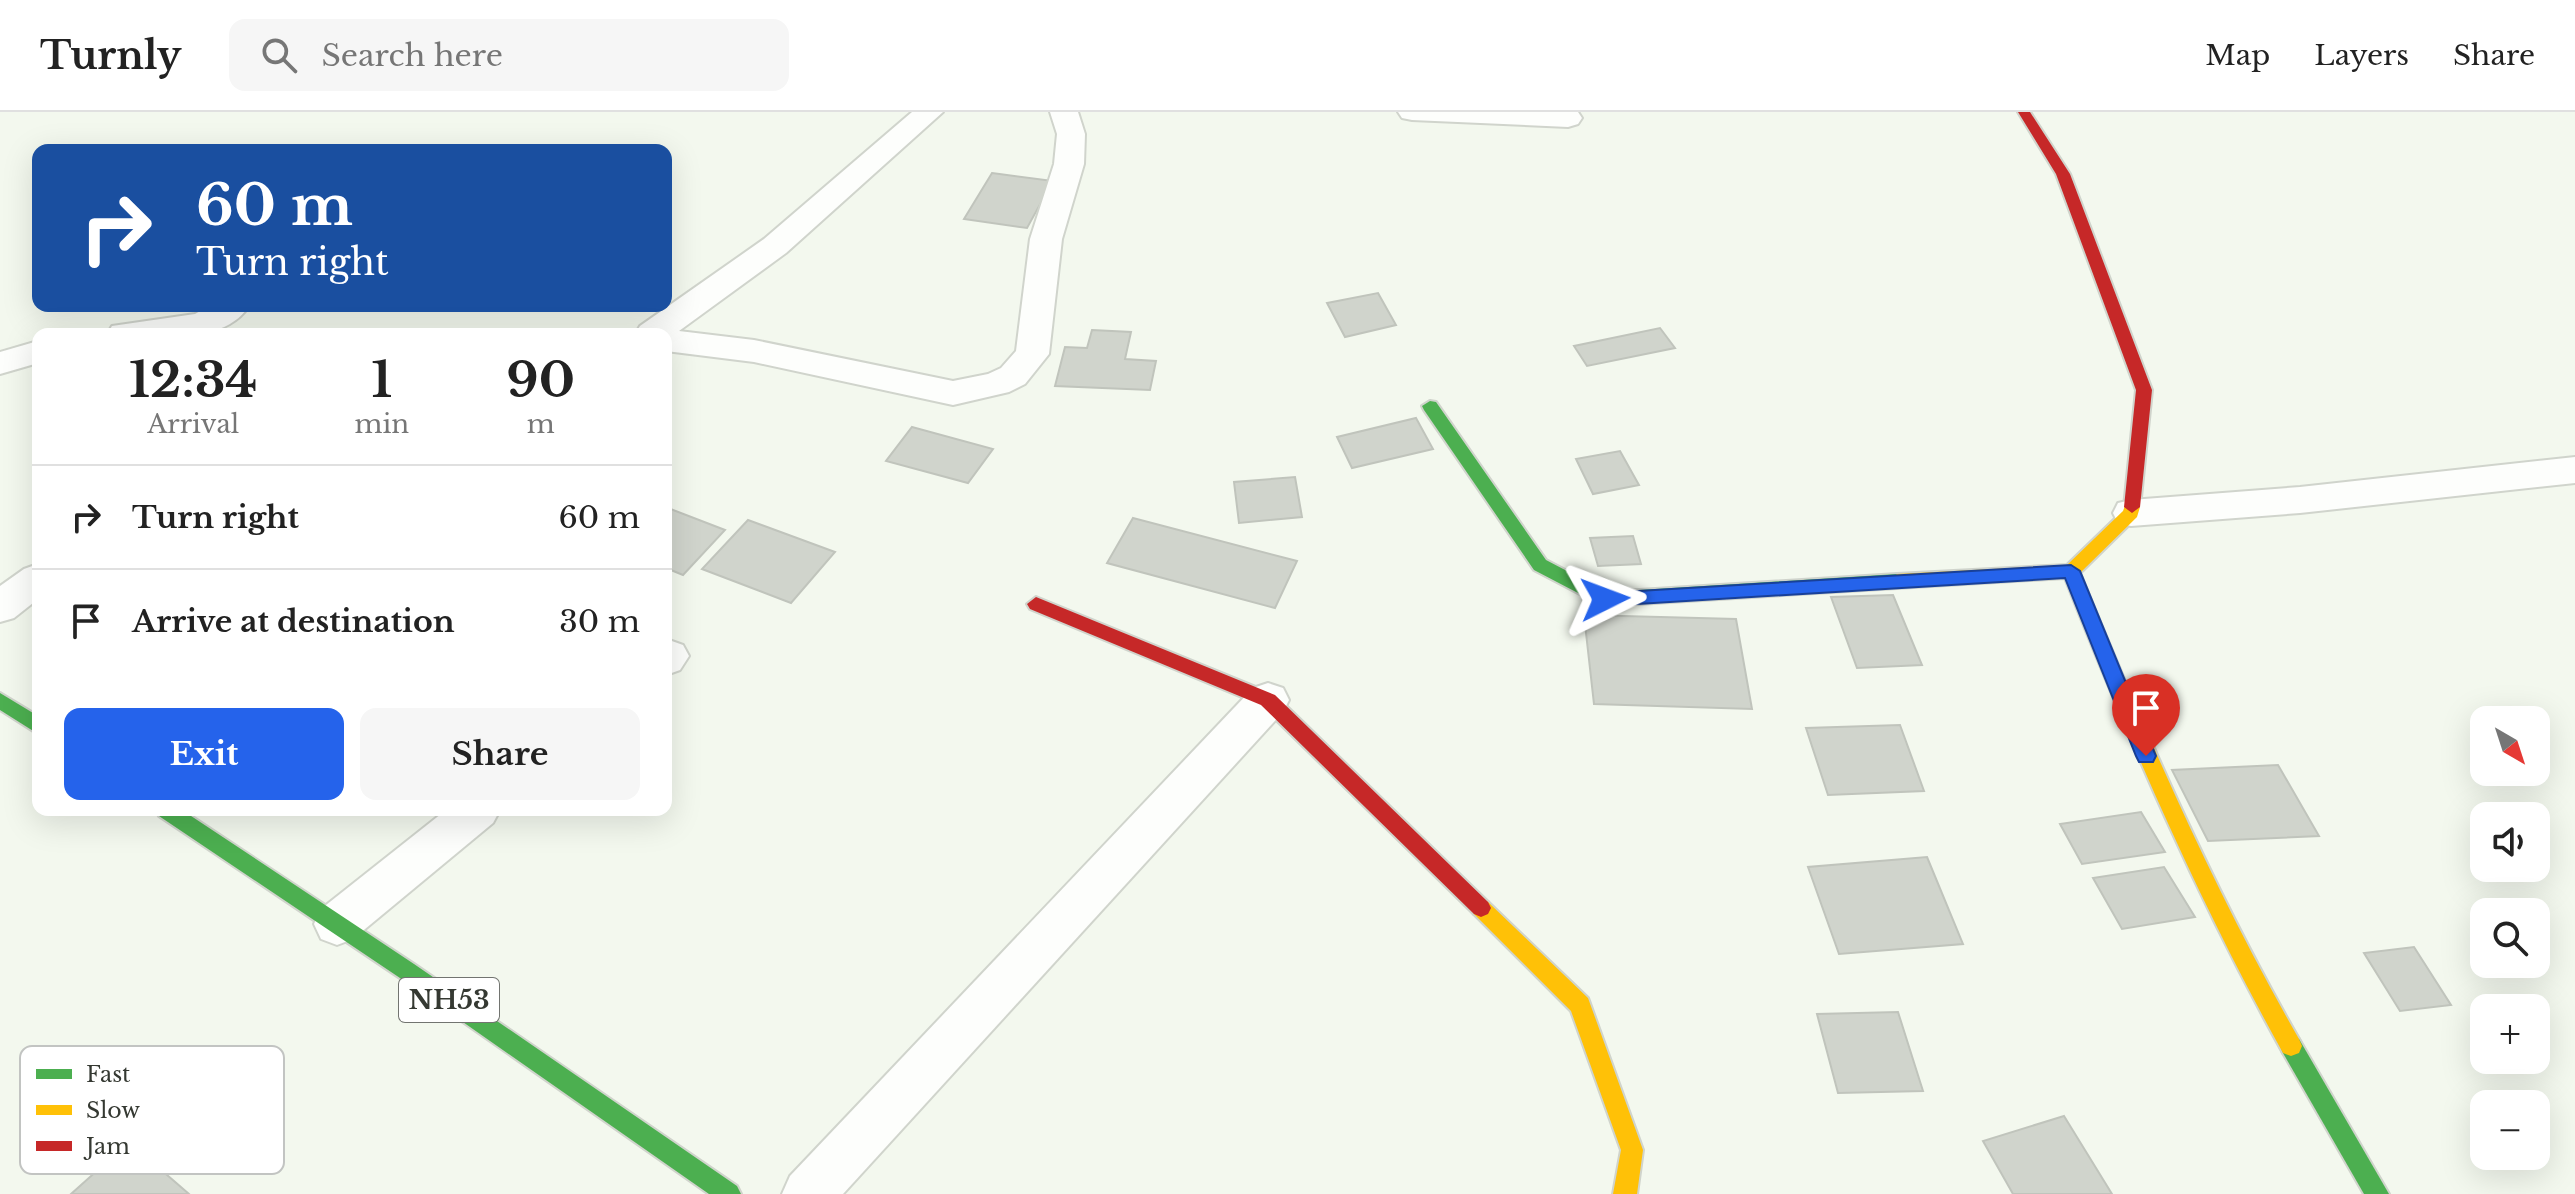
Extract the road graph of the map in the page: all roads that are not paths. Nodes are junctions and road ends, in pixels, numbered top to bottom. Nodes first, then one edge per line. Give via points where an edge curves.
1 (929, 112) edge
2 (1064, 112) edge
3 (1412, 112) edge
4 (2024, 112) edge
5 (1568, 118) dead end
6 (228, 312) edge
7 (216, 328) edge
8 (660, 328) edge
9 (672, 341) edge
10 (32, 354) edge
11 (0, 363) edge
12 (1430, 406) dead end
13 (2575, 470) edge
14 (2131, 513) junction
15 (2071, 571) junction
16 (32, 583) edge
17 (1036, 604) dead end
18 (0, 607) edge
19 (0, 700) edge
20 (1268, 700) junction
21 (32, 722) edge
22 (175, 816) edge
23 (471, 816) edge
24 (337, 924) junction
25 (729, 1194) edge
26 (808, 1194) edge
27 (1625, 1194) edge
28 (2377, 1194) edge

1 - 8 street via 775,246
2 - 9 street via 1071,134 1069,164 1046,239 1032,354 1013,376 953,393 754,351
3 - 5 street
4 - 14 main road via 2063,174 2144,390
6 - 7 street
10 - 11 street
12 - 15 main road via 1540,565 1605,599
13 - 14 street
14 - 15 main road
15 - 28 main road via 2134,730 2243,965
16 - 18 street
17 - 20 main road
19 - 21 main road
20 - 26 street
20 - 27 main road via 1580,1005 1632,1150
22 - 24 main road, NH53
23 - 24 street
24 - 25 main road, NH53

